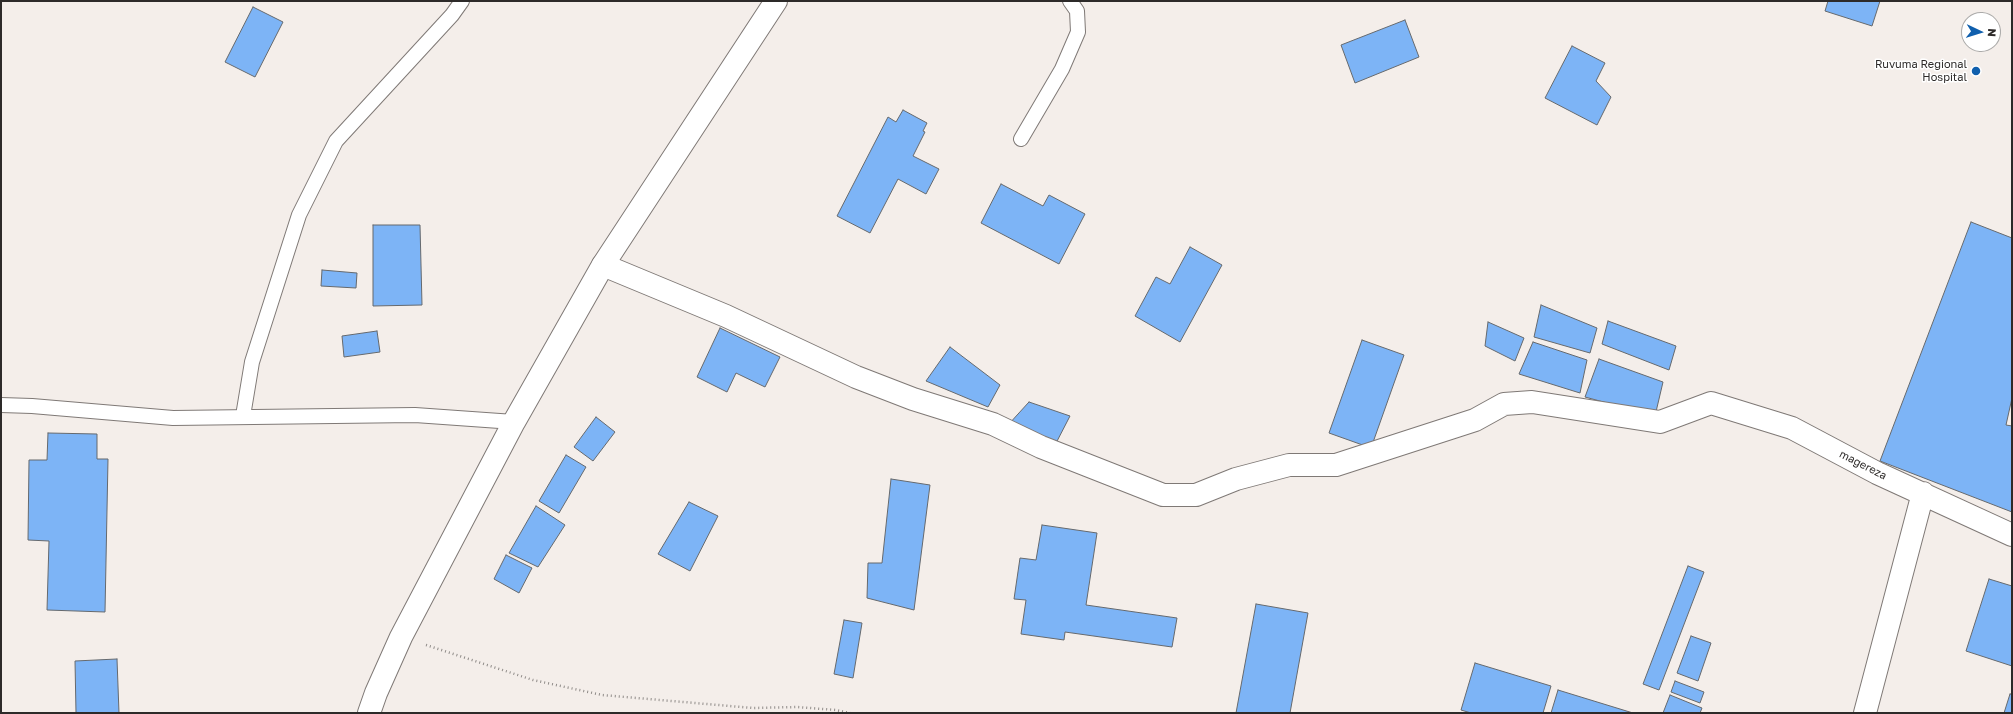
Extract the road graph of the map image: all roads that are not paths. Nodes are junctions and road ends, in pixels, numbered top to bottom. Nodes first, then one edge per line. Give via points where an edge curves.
1 (462, 1) edge
2 (776, 1) edge
3 (1070, 1) edge
4 (1021, 139) dead end
5 (603, 265) junction
6 (1, 405) edge
7 (243, 416) junction
8 (514, 422) junction
9 (1923, 494) junction
10 (2012, 535) edge
11 (370, 713) edge
12 (1865, 713) edge

1 - 7 lane via 336,141 300,215 252,362
2 - 5 street
3 - 4 lane via 1077,11 1078,32 1062,70
5 - 8 street
5 - 9 street, magereza via 726,316 856,377 913,399 993,424 1041,448 1163,495 1196,495 1236,479 1289,465 1336,465 1475,420 1504,404 1532,402 1660,422 1711,403 1792,428
6 - 7 lane via 173,418
7 - 8 lane via 415,415
8 - 11 street via 401,637
9 - 10 street, magereza
9 - 12 street

